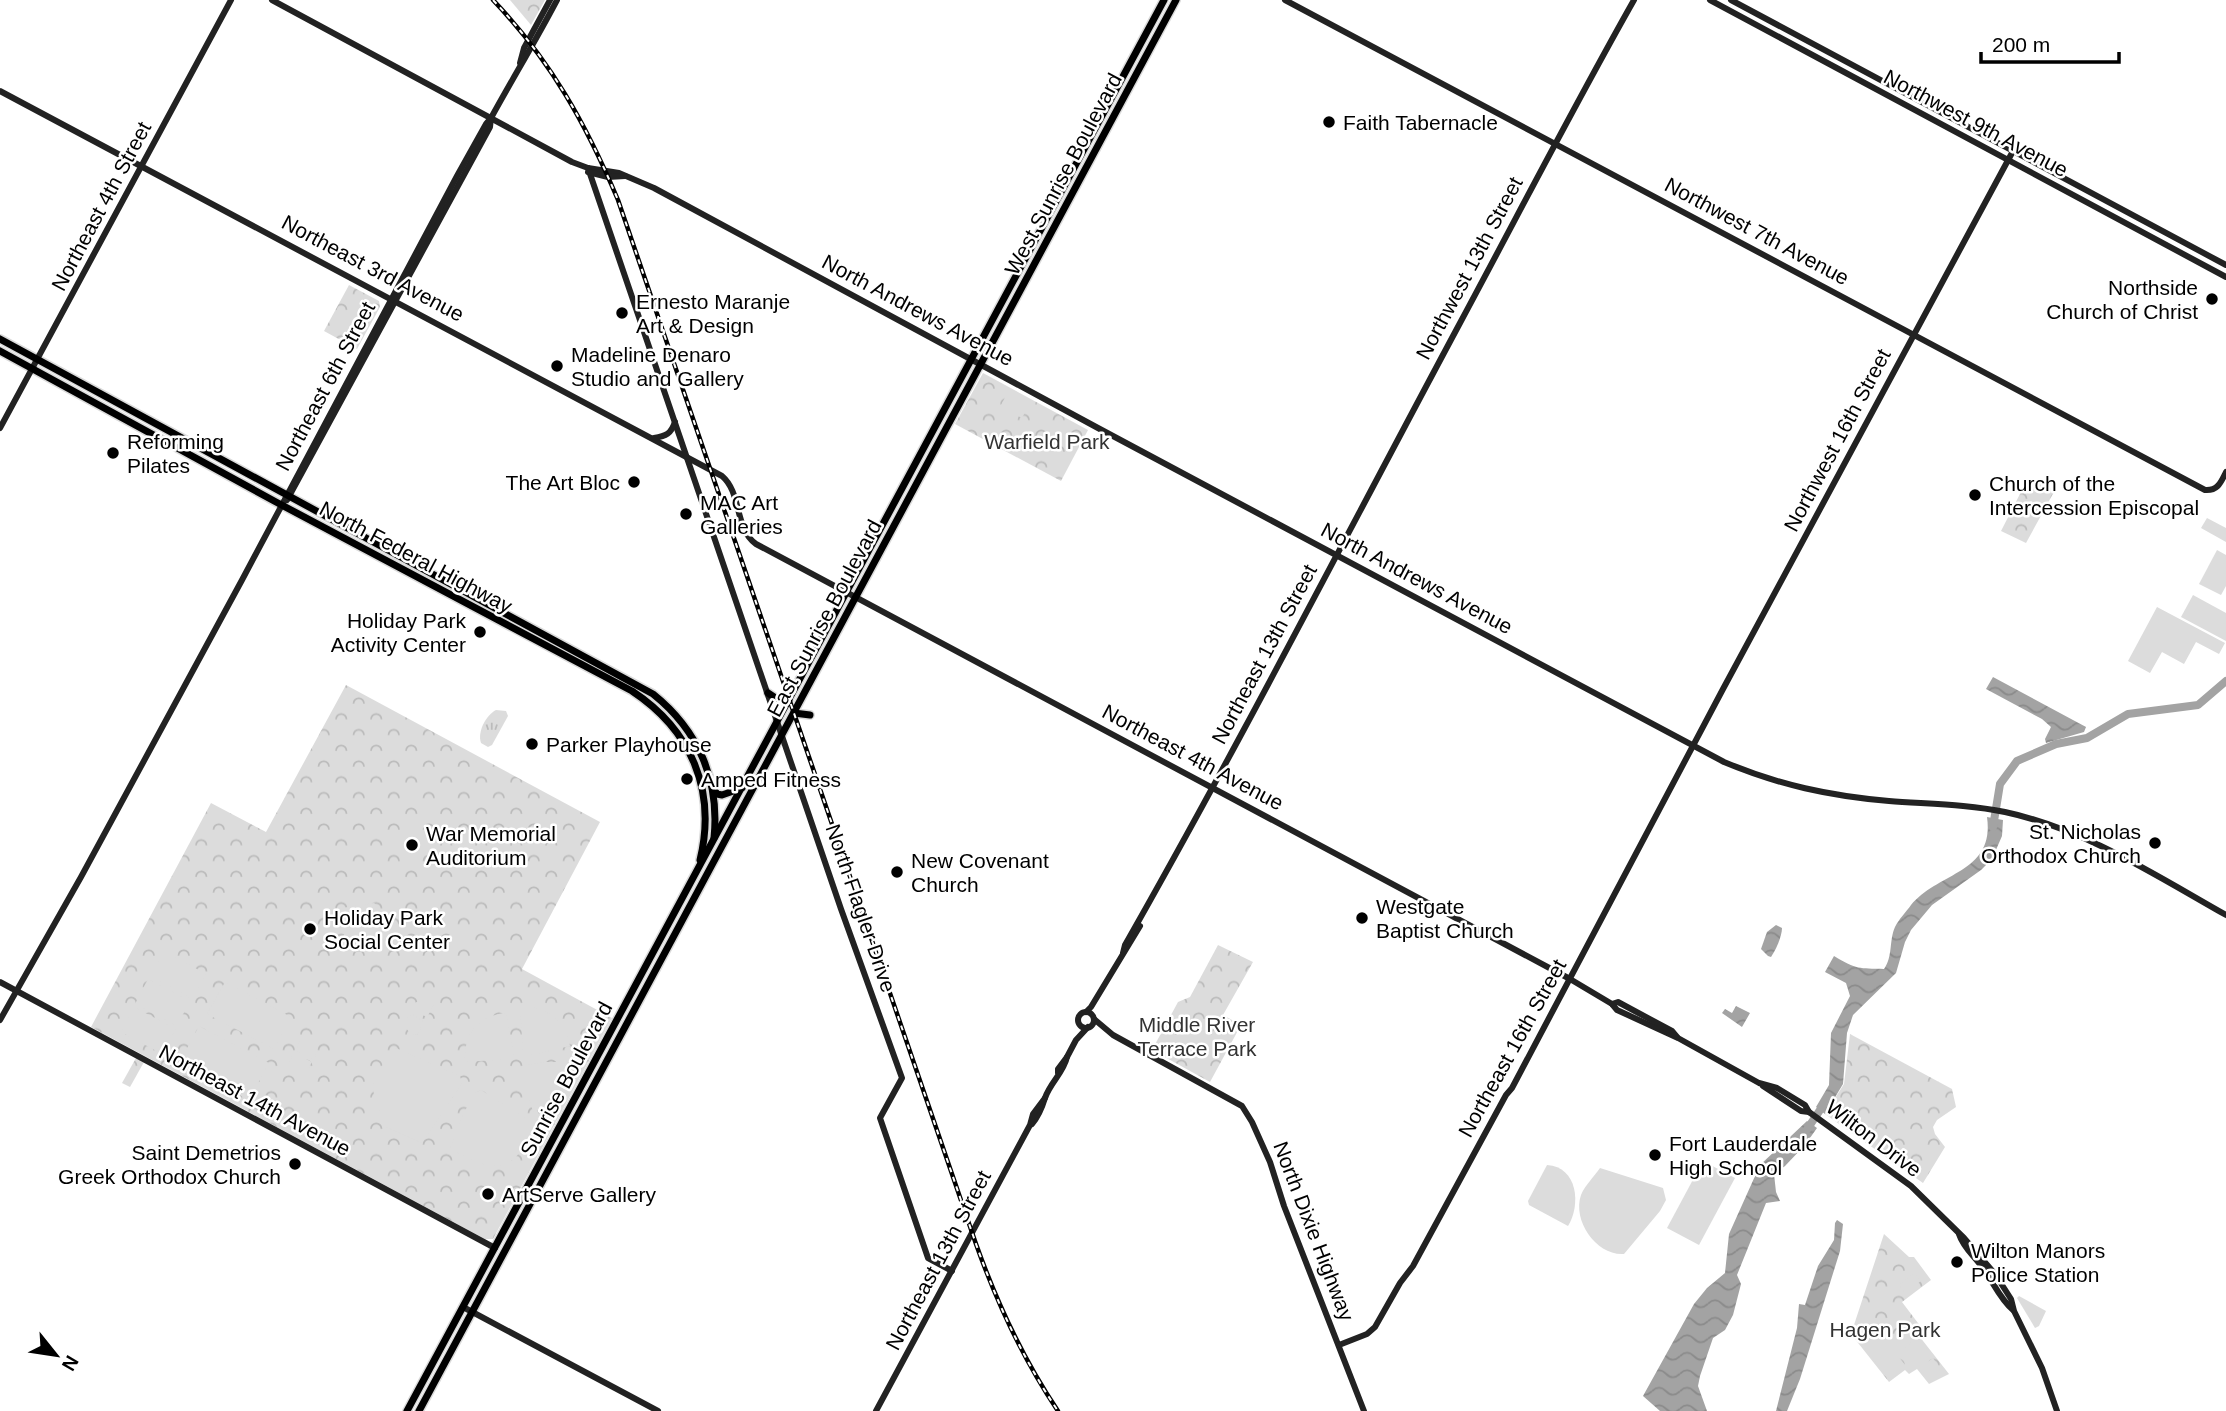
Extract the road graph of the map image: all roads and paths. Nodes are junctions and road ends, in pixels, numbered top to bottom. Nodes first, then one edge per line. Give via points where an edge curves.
1 (232, 0) edge
2 (272, 0) edge
3 (550, 0) edge
4 (557, 0) edge
5 (1164, 0) edge
6 (1176, 0) edge
7 (1284, 0) edge
8 (1634, 0) edge
9 (1710, 0) edge
10 (1731, 0) edge
11 (520, 64) junction
12 (1127, 67) junction
13 (1130, 84) junction
14 (0, 90) edge
15 (491, 118) junction
16 (1556, 143) junction
17 (2013, 151) junction
18 (2008, 160) junction
19 (143, 166) junction
20 (586, 169) junction
21 (597, 174) junction
22 (625, 176) junction
23 (596, 193) junction
24 (1041, 227) junction
25 (1043, 247) junction
26 (2226, 265) edge
27 (2226, 277) edge
28 (393, 300) junction
29 (1914, 334) junction
30 (0, 339) edge
31 (0, 351) edge
32 (38, 359) junction
33 (972, 359) junction
34 (980, 364) junction
35 (32, 369) junction
36 (675, 422) junction
37 (159, 425) junction
38 (0, 428) edge
39 (142, 429) junction
40 (172, 433) junction
41 (153, 435) junction
42 (653, 438) junction
43 (687, 456) junction
44 (916, 460) junction
45 (2226, 472) edge
46 (909, 474) junction
47 (918, 479) junction
48 (912, 491) junction
49 (287, 496) junction
50 (282, 505) junction
51 (756, 544) joint
52 (1337, 555) junction
53 (407, 560) junction
54 (390, 562) junction
55 (422, 568) junction
56 (402, 569) junction
57 (846, 593) junction
58 (855, 598) junction
59 (802, 677) junction
60 (768, 693) junction
61 (803, 696) junction
62 (789, 700) junction
63 (794, 713) junction
64 (810, 715) dead end
65 (778, 722) junction
66 (783, 734) junction
67 (1694, 747) junction
68 (712, 786) junction
69 (1212, 787) junction
70 (742, 788) junction
71 (713, 841) junction
72 (695, 874) junction
73 (700, 889) junction
74 (2226, 915) edge
75 (649, 960) junction
76 (652, 978) junction
77 (1570, 979) junction
78 (0, 982) edge
79 (17, 991) junction
80 (618, 1017) junction
81 (0, 1020) edge
82 (1089, 1021) junction
83 (620, 1037) junction
84 (1809, 1112) joint
85 (565, 1118) junction
86 (566, 1137) junction
87 (1959, 1234) junction
88 (495, 1248) junction
89 (951, 1271) junction
90 (1988, 1275) junction
91 (1998, 1279) junction
92 (463, 1307) junction
93 (2014, 1311) junction
94 (472, 1312) junction
95 (1339, 1345) junction
96 (407, 1411) edge
97 (419, 1411) edge
98 (658, 1411) edge
99 (876, 1411) edge
100 (1364, 1411) edge
101 (2057, 1411) edge

1 - 19 street, Northeast 4th Street
2 - 15 street, North Andrews Avenue
3 - 11 street
4 - 11 street
5 - 12 main road, West Sunrise Boulevard
6 - 13 main road, West Sunrise Boulevard
7 - 16 street, Northwest 7th Avenue
8 - 16 street, Northwest 13th Street
9 - 18 street, Northwest 9th Avenue
10 - 17 street, Northwest 9th Avenue
11 - 15 street, Northeast 6th Street
12 - 13 main road
12 - 24 main road, West Sunrise Boulevard
13 - 25 main road, West Sunrise Boulevard
14 - 19 street, Northeast 3rd Avenue
15 - 20 street, North Andrews Avenue
15 - 28 street, Northeast 6th Street
16 - 29 street, Northwest 7th Avenue
16 - 52 street, Northwest 13th Street
17 - 18 street, Northwest 16th Street
17 - 26 street, Northwest 9th Avenue
18 - 27 street, Northwest 9th Avenue
18 - 29 street, Northwest 16th Street
19 - 28 street, Northeast 3rd Avenue
19 - 32 street, Northeast 4th Street
20 - 21 street, North Andrews Avenue
20 - 22 street, North Andrews Avenue
20 - 23 street, North Flagler Drive
21 - 22 street, North Andrews Avenue
21 - 23 street, North Flagler Drive
22 - 33 street, North Andrews Avenue
23 - 36 street, North Flagler Drive
24 - 25 main road
24 - 33 main road, West Sunrise Boulevard
25 - 34 main road, West Sunrise Boulevard
28 - 42 street, Northeast 3rd Avenue
28 - 49 street, Northeast 6th Street
29 - 45 street, Northwest 7th Avenue via 2205,490 2219,486
29 - 67 street, Northwest 16th Street
30 - 32 main road, North Federal Highway
31 - 35 main road, North Federal Highway
32 - 35 street, Northeast 4th Street
32 - 37 main road, North Federal Highway
33 - 34 street, North Andrews Avenue
33 - 44 main road, East Sunrise Boulevard
34 - 47 main road, East Sunrise Boulevard
34 - 52 street, North Andrews Avenue
35 - 38 street, Northeast 4th Street
35 - 39 main road, North Federal Highway
36 - 42 street via 672,431
36 - 43 street, North Flagler Drive
37 - 39 main road
37 - 40 main road, North Federal Highway
39 - 41 main road, North Federal Highway
40 - 41 main road
40 - 49 main road, North Federal Highway
41 - 50 main road, North Federal Highway
42 - 43 street, Northeast 3rd Avenue
43 - 51 street, Northeast 3rd Avenue via 727,480 745,531
43 - 60 street, North Flagler Drive
44 - 46 main road, East Sunrise Boulevard
44 - 47 main road
46 - 48 main road via 914,481
46 - 57 main road, East Sunrise Boulevard
47 - 48 main road, East Sunrise Boulevard
48 - 58 main road, East Sunrise Boulevard
49 - 50 street, Northeast 6th Street
49 - 53 main road, North Federal Highway
50 - 54 main road, North Federal Highway
50 - 79 street, Northeast 6th Street
51 - 57 street, Northeast 4th Avenue
52 - 67 street, North Andrews Avenue
52 - 69 street, Northeast 13th Street
53 - 54 main road
53 - 55 main road, North Federal Highway
54 - 56 main road, North Federal Highway
55 - 56 main road
55 - 68 main road, North Federal Highway via 653,694 690,734
56 - 72 main road, North Federal Highway via 632,691 666,718 692,756 704,793 705,835
57 - 58 street, Northeast 4th Avenue
57 - 59 main road, East Sunrise Boulevard
58 - 61 main road, East Sunrise Boulevard
58 - 69 street, Northeast 4th Avenue
59 - 61 main road
59 - 62 main road, East Sunrise Boulevard
60 - 62 main road via 780,701
60 - 65 street, North Flagler Drive
61 - 63 main road, East Sunrise Boulevard
62 - 65 main road, East Sunrise Boulevard
63 - 64 main road
63 - 66 main road, East Sunrise Boulevard
65 - 66 street, North Flagler Drive
65 - 70 main road, East Sunrise Boulevard
66 - 73 main road, East Sunrise Boulevard
66 - 89 street, North Flagler Drive via 902,1078 880,1118 928,1258
67 - 74 street, North Andrews Avenue via 1748,772 1807,790 1988,809 2058,827
67 - 77 street, Northeast 16th Street
68 - 70 main road via 722,796
68 - 71 main road, North Federal Highway
69 - 77 street, Northeast 4th Avenue
69 - 82 street, Northeast 13th Street
70 - 71 main road, East Sunrise Boulevard
71 - 72 main road, East Sunrise Boulevard
71 - 73 main road
72 - 75 main road, Sunrise Boulevard
73 - 76 main road, Sunrise Boulevard
75 - 76 main road
75 - 80 main road, Sunrise Boulevard
76 - 83 main road, Sunrise Boulevard
77 - 84 street, Northeast 4th Avenue via 1672,1031 1759,1083 1777,1088
77 - 95 street, Northeast 16th Street via 1379,1322 1367,1334
78 - 79 street, Northeast 14th Avenue
79 - 81 street, Northeast 6th Street
79 - 88 street, Northeast 14th Avenue
80 - 83 main road
80 - 85 main road, Sunrise Boulevard
82 - 89 street, Northeast 13th Street
82 - 95 street, North Dixie Highway via 1242,1106 1270,1162
83 - 86 main road, Sunrise Boulevard
84 - 87 street, Wilton Drive via 1911,1186
85 - 86 main road
85 - 88 main road, Sunrise Boulevard
86 - 94 main road, Sunrise Boulevard
87 - 90 street, Wilton Drive
87 - 91 street, Wilton Drive
88 - 92 main road, Sunrise Boulevard
89 - 99 street, Northeast 13th Street
90 - 91 street
90 - 93 street, Wilton Drive
91 - 93 street, Wilton Drive
92 - 94 street
92 - 96 main road, Sunrise Boulevard
93 - 101 street, Wilton Drive
94 - 97 main road, Sunrise Boulevard
94 - 98 street
95 - 100 street, North Dixie Highway

